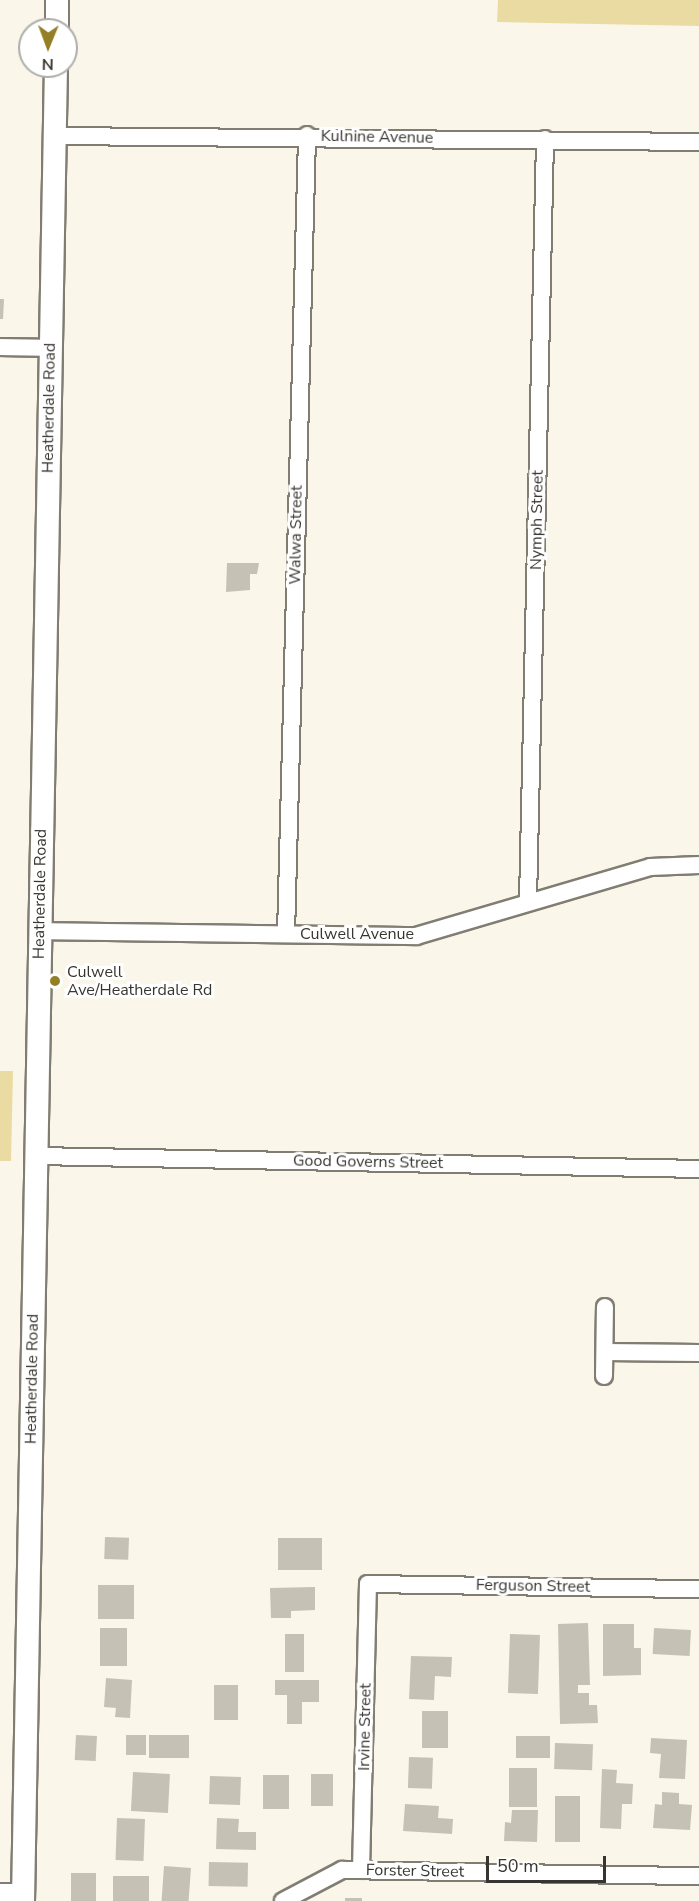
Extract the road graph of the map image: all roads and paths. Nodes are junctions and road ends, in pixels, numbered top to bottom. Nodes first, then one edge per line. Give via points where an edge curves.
1 (57, 0) edge
2 (57, 18) edge
3 (56, 78) edge
4 (307, 135) junction
5 (55, 136) junction
6 (545, 139) junction
7 (699, 142) edge
8 (0, 347) edge
9 (50, 348) junction
10 (699, 866) edge
11 (528, 901) junction
12 (40, 931) junction
13 (286, 934) junction
14 (36, 1156) junction
15 (699, 1168) edge
16 (605, 1307) dead end
17 (605, 1352) junction
18 (699, 1353) edge
19 (604, 1376) dead end
20 (368, 1584) joint
21 (699, 1589) edge
22 (361, 1870) junction
23 (699, 1876) edge
24 (0, 1894) edge
25 (23, 1897) edge
26 (283, 1901) edge

1 - 2 main road
3 - 5 main road, Heatherdale Road
4 - 5 street, Kulnine Avenue
4 - 6 street, Kulnine Avenue
4 - 13 street, Walwa Street
5 - 9 main road, Heatherdale Road
6 - 7 street, Kulnine Avenue
6 - 11 street, Nymph Street
8 - 9 street
9 - 12 main road, Heatherdale Road
10 - 11 street, Culwell Avenue via 650,867
11 - 13 street, Culwell Avenue via 416,936
12 - 13 street, Culwell Avenue
12 - 14 main road, Heatherdale Road
14 - 15 street, Good Governs Street
14 - 25 main road, Heatherdale Road
16 - 17 street
17 - 18 street
17 - 19 street
20 - 21 street, Ferguson Street
20 - 22 street, Irvine Street
22 - 23 street, Forster Street
22 - 26 street, Forster Street via 330,1873
24 - 25 street

